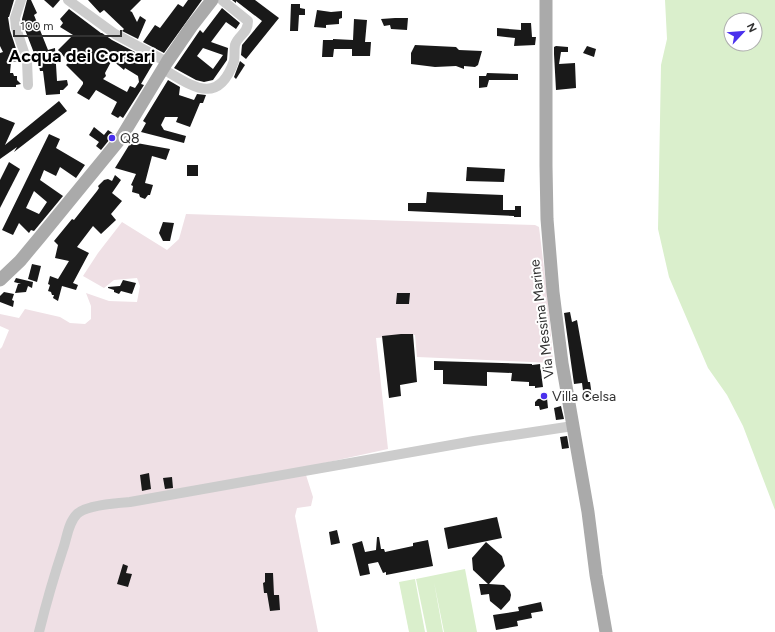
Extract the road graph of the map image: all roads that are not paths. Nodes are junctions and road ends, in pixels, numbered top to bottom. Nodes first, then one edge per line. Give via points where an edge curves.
1 (21, 0) edge
2 (68, 0) edge
3 (212, 0) edge
4 (222, 0) edge
5 (546, 0) edge
6 (165, 65) junction
7 (28, 85) dead end
8 (0, 280) edge
9 (573, 426) junction
10 (40, 632) edge
11 (606, 632) edge

1 - 7 street via 15,18 27,61
2 - 6 street via 115,34
3 - 6 main road
4 - 6 street via 248,21 247,30 235,45 234,59 226,79 215,87 203,89 192,86
5 - 9 main road, Via Messina Marine via 543,89 549,241 562,363
6 - 8 main road via 121,138 20,261
9 - 10 street via 474,441 77,513 71,522 56,570
9 - 11 main road, Via Messina Marine

